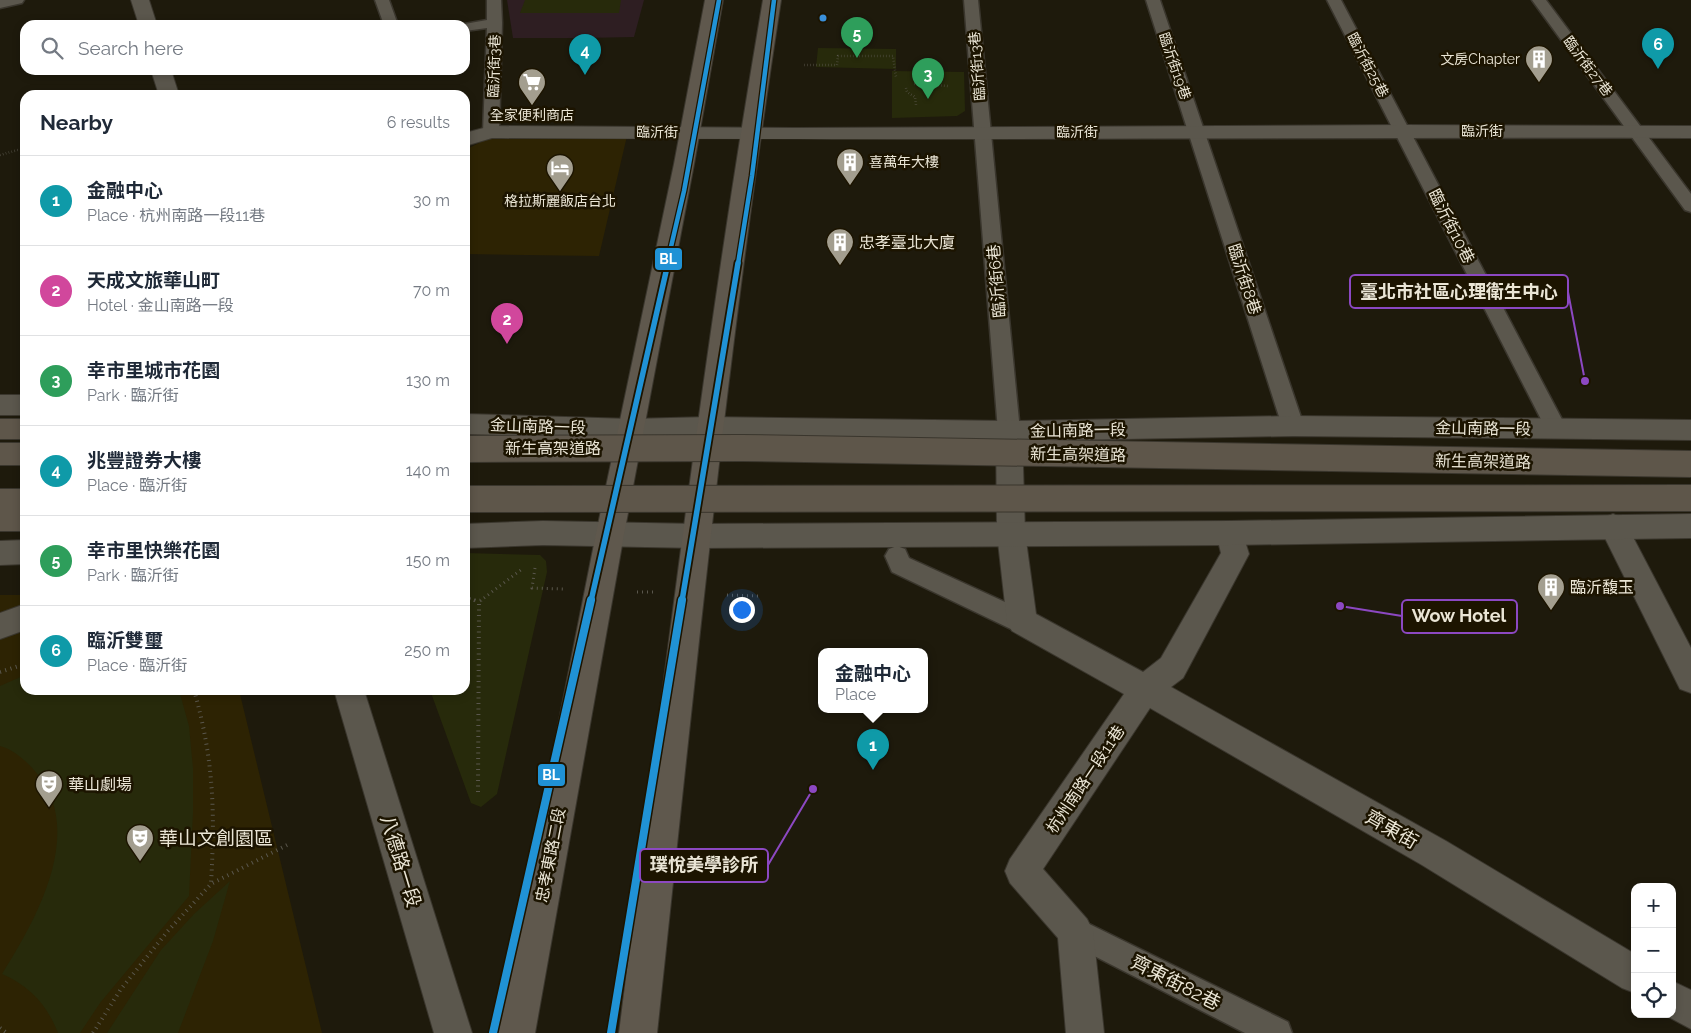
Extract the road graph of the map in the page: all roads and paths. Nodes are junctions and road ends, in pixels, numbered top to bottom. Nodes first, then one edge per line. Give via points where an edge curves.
1 (17, 0) edge
2 (140, 0) edge
3 (382, 0) edge
4 (494, 0) edge
5 (714, 0) edge
6 (772, 0) edge
7 (972, 0) edge
8 (1153, 0) edge
9 (1334, 0) edge
10 (1538, 0) edge
11 (0, 4) edge
12 (146, 20) edge
13 (389, 20) edge
14 (495, 23) junction
15 (470, 26) edge
16 (804, 65) dead end
17 (163, 75) edge
18 (896, 77) dead end
19 (167, 90) edge
20 (1403, 131) junction
21 (1637, 131) junction
22 (491, 132) junction
23 (689, 132) junction
24 (983, 132) junction
25 (1197, 132) junction
26 (1691, 132) edge
27 (751, 133) junction
28 (470, 138) edge
29 (20, 149) edge
30 (0, 155) edge
31 (1691, 206) edge
32 (0, 405) edge
33 (20, 405) edge
34 (470, 424) edge
35 (1293, 426) junction
36 (0, 428) edge
37 (20, 428) edge
38 (709, 428) junction
39 (631, 429) junction
40 (1556, 429) junction
41 (1691, 430) edge
42 (1009, 431) junction
43 (470, 449) edge
44 (0, 454) edge
45 (20, 454) edge
46 (1691, 464) edge
47 (1691, 498) edge
48 (470, 499) edge
49 (0, 500) edge
50 (20, 500) edge
51 (0, 519) edge
52 (20, 519) edge
53 (1613, 526) junction
54 (1691, 526) edge
55 (1011, 533) junction
56 (1230, 533) junction
57 (610, 534) junction
58 (470, 536) edge
59 (697, 536) junction
60 (20, 552) edge
61 (0, 553) edge
62 (897, 556) dead end
63 (530, 563) dead end
64 (536, 565) dead end
65 (600, 591) junction
66 (691, 594) junction
67 (758, 596) dead end
68 (470, 599) edge
69 (479, 602) junction
70 (20, 619) edge
71 (1022, 622) junction
72 (0, 626) edge
73 (20, 666) edge
74 (0, 672) edge
75 (1691, 679) edge
76 (1145, 689) junction
77 (195, 695) edge
78 (350, 695) edge
79 (478, 792) dead end
80 (287, 845) dead end
81 (211, 884) junction
82 (1075, 931) junction
83 (1633, 973) edge
84 (1676, 1002) edge
85 (1691, 1011) edge
86 (0, 1028) edge
87 (7, 1033) edge
88 (93, 1033) edge
89 (453, 1033) edge
90 (516, 1033) edge
91 (638, 1033) edge
92 (1085, 1033) edge
93 (1277, 1033) edge

1 - 11 lane
2 - 12 street
3 - 13 lane
4 - 14 lane, 臨沂街3巷
5 - 23 main road, 忠孝東路二段
6 - 27 main road
7 - 24 lane, 臨沂街13巷
8 - 25 lane, 臨沂街19巷
9 - 20 lane, 臨沂街25巷
10 - 21 lane, 臨沂街27巷
14 - 15 lane
14 - 22 lane, 臨沂街3巷
16 - 18 path via 837,65 838,56 893,56
17 - 19 street
20 - 21 street, 臨沂街
20 - 25 street, 臨沂街
20 - 40 lane, 臨沂街10巷
21 - 26 street, 臨沂街
21 - 31 lane, 臨沂街27巷
22 - 23 street, 臨沂街
22 - 28 street, 臨沂街
23 - 27 street, 臨沂街
23 - 39 main road, 忠孝東路二段
24 - 25 street, 臨沂街
24 - 27 street, 臨沂街
24 - 42 lane, 臨沂街6巷
25 - 35 lane, 臨沂街8巷
27 - 38 main road
29 - 30 path
32 - 33 street
34 - 39 street, 金山南路一段
35 - 40 street, 金山南路一段
35 - 42 street, 金山南路一段
36 - 37 highway
38 - 39 street, 金山南路一段
38 - 42 street, 金山南路一段
38 - 59 main road
39 - 57 main road, 忠孝東路二段
40 - 41 street, 金山南路一段
42 - 55 street
43 - 46 highway, 新生高架道路, bridge via 742,448
44 - 45 highway
47 - 48 highway, bridge
49 - 50 highway
51 - 52 highway
53 - 54 street
53 - 56 street
53 - 75 street
55 - 56 street
55 - 59 street
55 - 71 street
56 - 76 street, 杭州南路一段11巷 via 1235,554 1172,668
57 - 58 street
57 - 59 street
57 - 65 main road, 忠孝東路二段
59 - 66 main road
60 - 61 street
62 - 71 lane via 900,565
63 - 69 path
64 - 65 path via 532,588
65 - 66 path
65 - 90 main road, 忠孝東路二段
66 - 67 path
66 - 91 main road
68 - 69 path
69 - 79 path
70 - 72 street
71 - 76 street, 齊東街
73 - 74 path
76 - 82 street, 杭州南路一段11巷 via 1022,871
76 - 83 street, 齊東街 via 1434,853
77 - 81 path via 209,765 214,818
78 - 89 street, 八德路一段
80 - 81 path
81 - 88 path via 121,989
82 - 92 street
82 - 93 lane, 齊東街82巷
84 - 85 street
86 - 87 path

